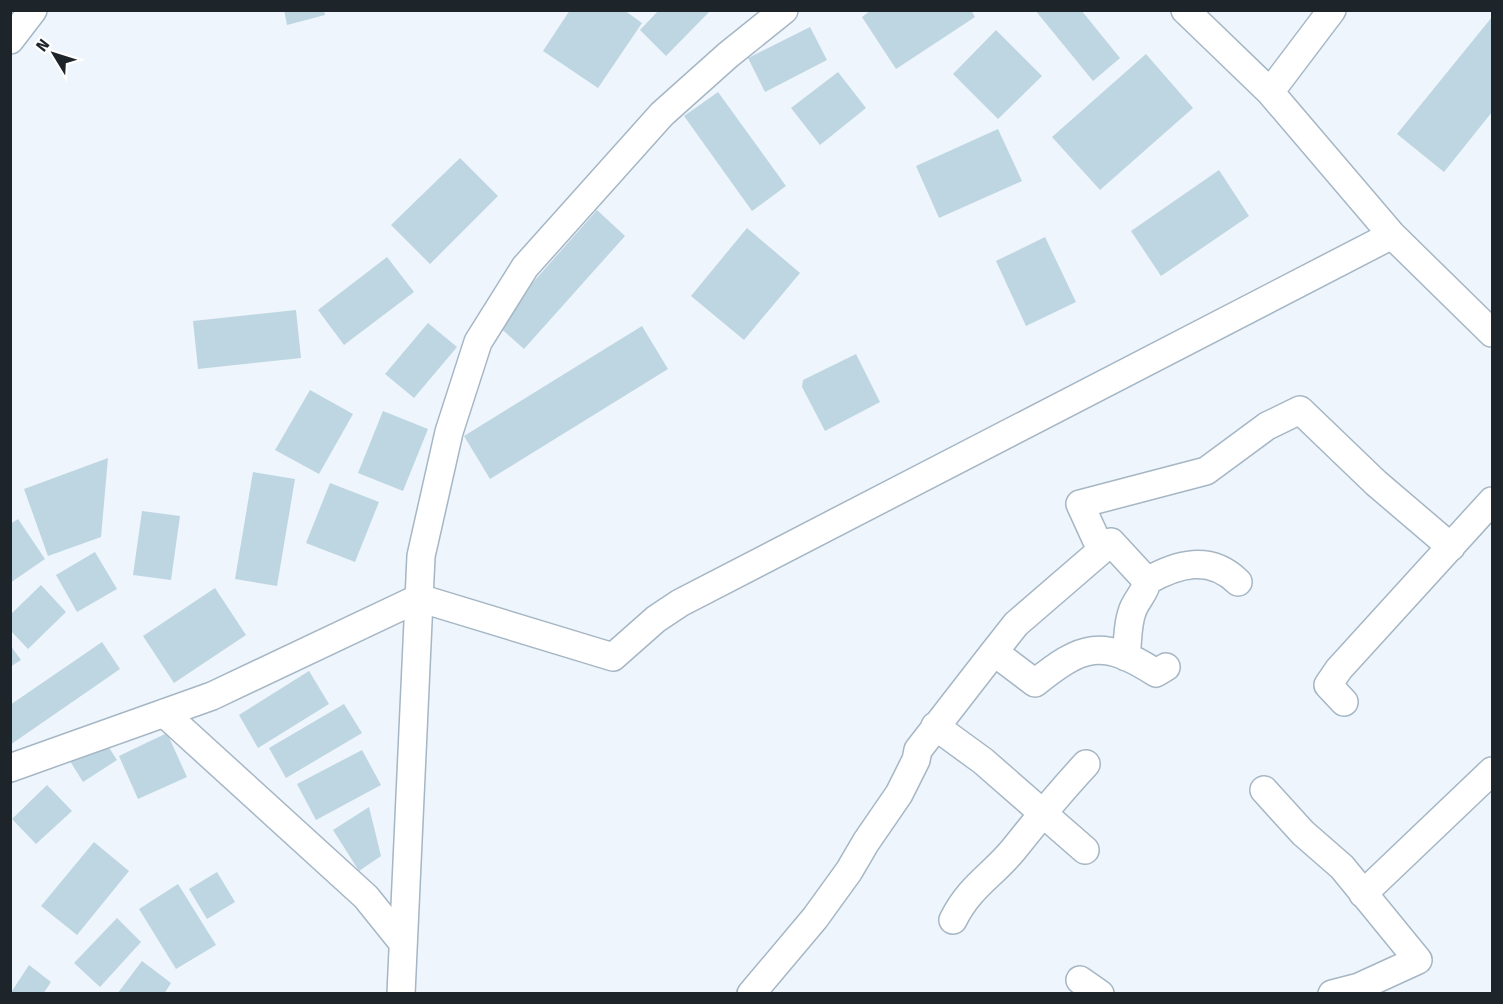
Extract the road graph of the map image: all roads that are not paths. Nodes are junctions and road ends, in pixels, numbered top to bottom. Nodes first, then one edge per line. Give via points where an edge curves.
1 (33, 10) edge
2 (784, 10) edge
3 (1185, 10) edge
4 (1332, 10) edge
5 (10, 40) edge
6 (1270, 92) junction
7 (1392, 235) junction
8 (1492, 333) edge
9 (1492, 501) edge
10 (1451, 547) junction
11 (1101, 550) junction
12 (1147, 581) junction
13 (1238, 582) dead end
14 (419, 598) junction
15 (994, 652) junction
16 (1126, 657) junction
17 (1166, 667) dead end
18 (1344, 702) dead end
19 (164, 713) junction
20 (935, 726) junction
21 (1086, 764) dead end
22 (10, 768) edge
23 (1492, 771) edge
24 (1264, 790) dead end
25 (1043, 812) junction
26 (1085, 850) dead end
27 (1363, 894) junction
28 (953, 920) dead end
29 (403, 943) junction
30 (401, 993) edge
31 (751, 993) edge
32 (1332, 993) edge

1 - 5 street
2 - 14 street via 662,114 525,267 478,342 449,432 421,556
3 - 6 street
4 - 6 street
6 - 7 street
7 - 8 street
7 - 14 street via 680,603 613,657
9 - 10 street
10 - 11 street via 1300,410 1267,426 1206,471 1080,504
10 - 18 street via 1339,669 1328,685
11 - 12 street via 1110,542
11 - 15 street via 1016,624
12 - 13 street via 1176,567 1196,563 1230,573
12 - 16 street via 1132,610
14 - 19 street via 212,696
14 - 29 street
15 - 16 street via 1035,683 1066,658 1083,650 1115,652
15 - 20 street
16 - 17 street via 1156,673
19 - 22 street
19 - 29 street via 366,897
20 - 25 street
20 - 31 street via 918,750 899,794 849,871
21 - 25 street
23 - 27 street
24 - 27 street via 1303,833 1342,867
25 - 26 street
25 - 28 street via 970,894
27 - 32 street via 1418,960 1359,987
29 - 30 street

